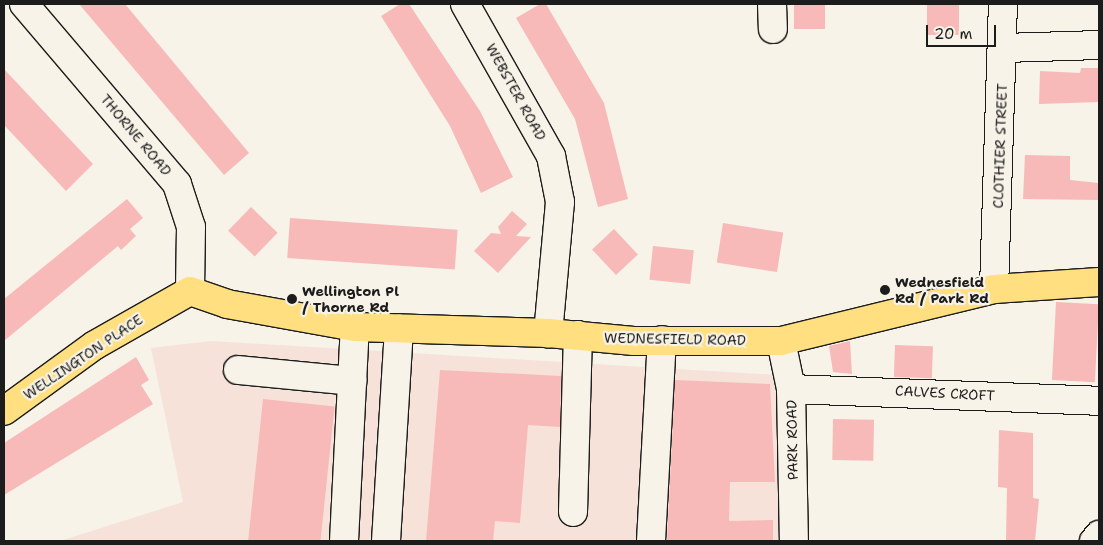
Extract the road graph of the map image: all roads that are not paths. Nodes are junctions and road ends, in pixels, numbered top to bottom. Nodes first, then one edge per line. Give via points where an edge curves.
1 (24, 4) edge
2 (465, 4) edge
3 (1004, 4) edge
4 (1099, 46) edge
5 (1004, 48) junction
6 (1099, 282) edge
7 (994, 289) junction
8 (190, 291) junction
9 (355, 327) junction
10 (399, 328) junction
11 (548, 333) junction
12 (578, 336) junction
13 (662, 340) junction
14 (781, 340) junction
15 (238, 370) dead end
16 (352, 381) junction
17 (791, 389) junction
18 (1099, 401) edge
19 (4, 411) edge
20 (573, 512) dead end
21 (1099, 535) edge
22 (344, 541) edge
23 (386, 541) edge
24 (651, 541) edge
25 (794, 541) edge
26 (1094, 541) edge

1 - 8 street, THORNE ROAD via 177,184 191,227
2 - 11 street, WEBSTER ROAD via 551,156 560,202
3 - 5 street, CLOTHIER STREET
4 - 5 street
5 - 7 street, CLOTHIER STREET
6 - 7 main road, WEDNESFIELD ROAD
7 - 14 main road, WEDNESFIELD ROAD
8 - 9 main road, WEDNESFIELD ROAD via 227,304
8 - 19 main road, WELLINGTON PLACE via 95,345
9 - 10 main road, WEDNESFIELD ROAD
9 - 16 street
10 - 11 main road, WEDNESFIELD ROAD
10 - 23 street
11 - 12 main road, WEDNESFIELD ROAD
12 - 13 main road, WEDNESFIELD ROAD
12 - 20 street
13 - 14 main road, WEDNESFIELD ROAD
13 - 24 street
14 - 17 street, PARK ROAD
15 - 16 street
16 - 22 street
17 - 18 street, CALVES CROFT
17 - 25 street, PARK ROAD
21 - 26 street

